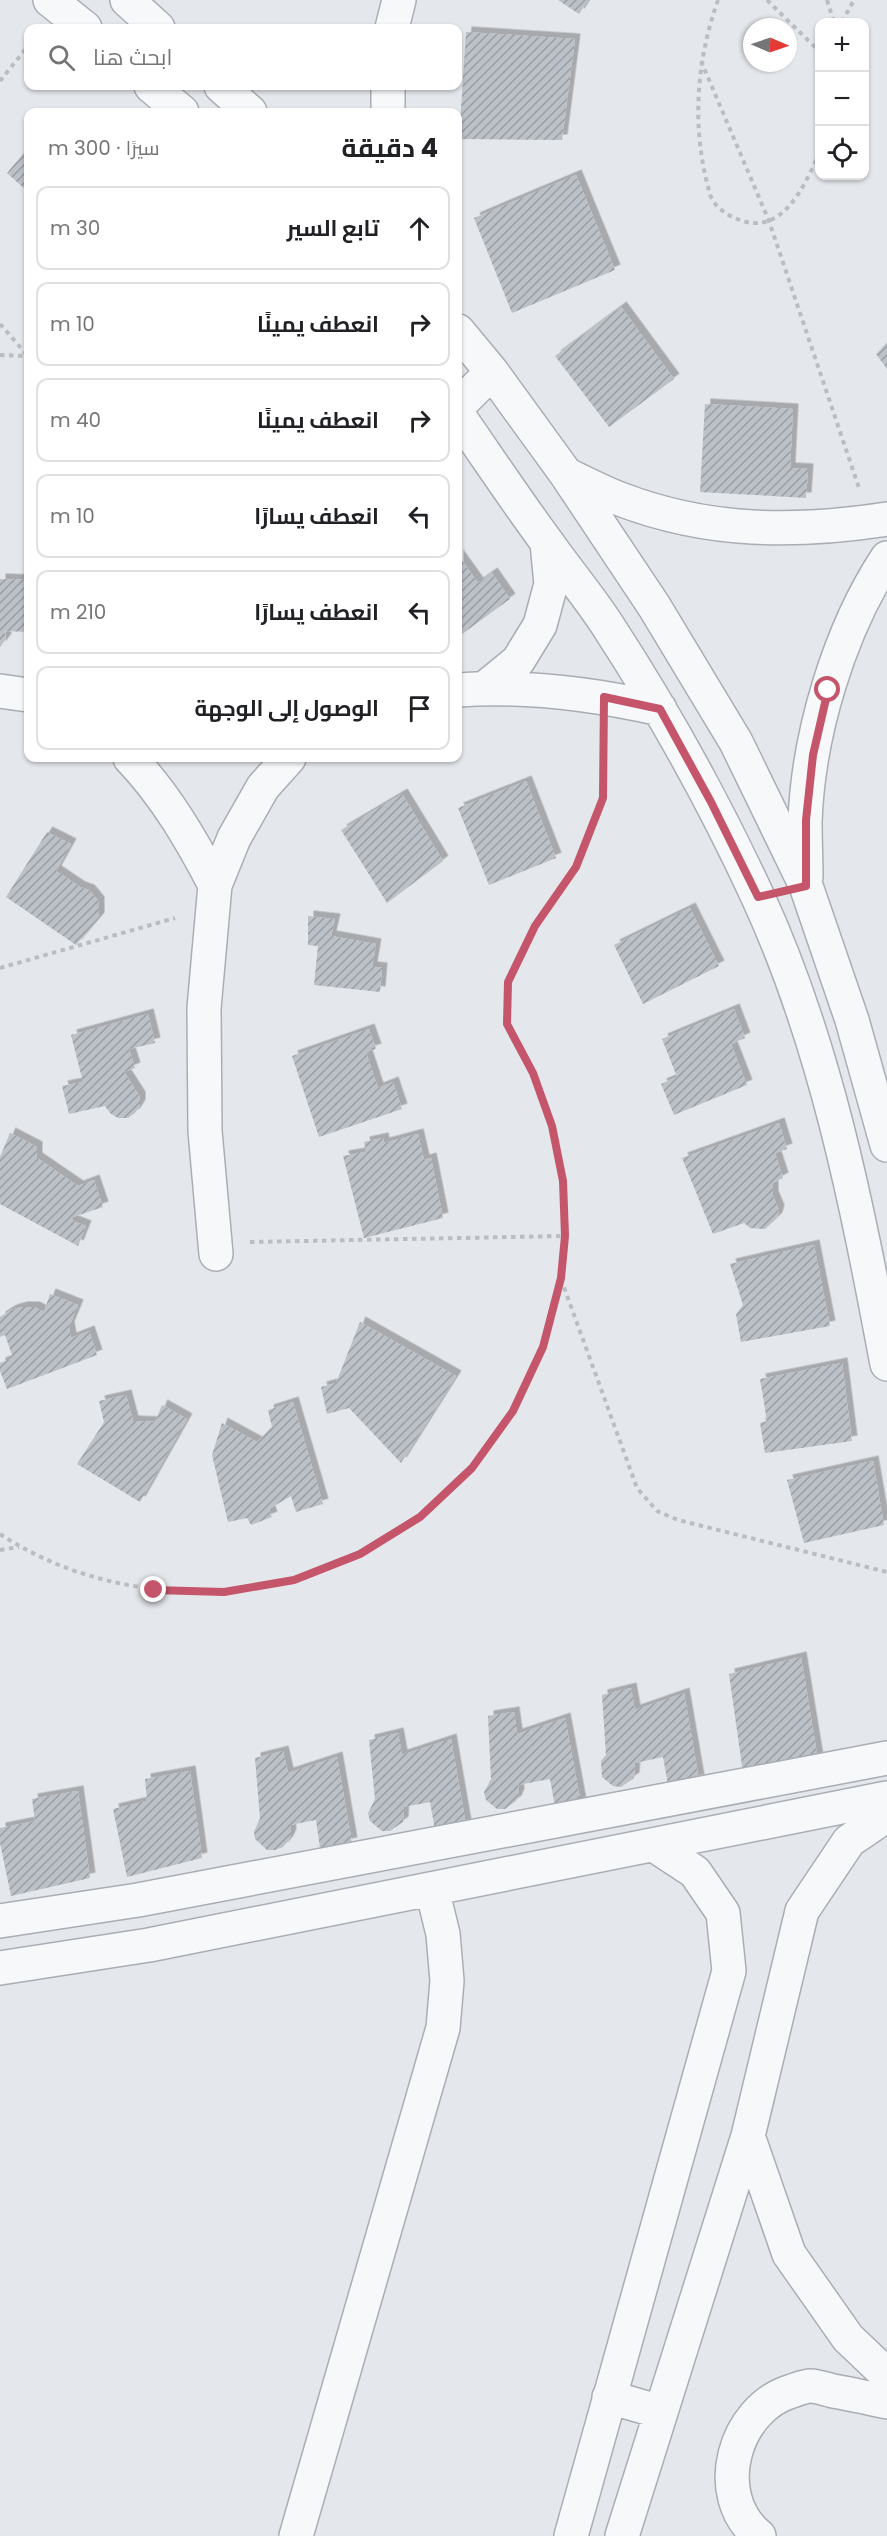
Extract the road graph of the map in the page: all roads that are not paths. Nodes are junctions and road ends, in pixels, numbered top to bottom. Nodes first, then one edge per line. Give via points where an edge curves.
1 (50, 0) edge
2 (127, 0) edge
3 (399, 0) edge
4 (80, 24) edge
5 (154, 24) edge
6 (393, 24) edge
7 (156, 90) edge
8 (225, 90) edge
9 (388, 90) edge
10 (177, 108) edge
11 (246, 108) edge
12 (388, 108) edge
13 (462, 336) edge
14 (492, 372) junction
15 (462, 402) edge
16 (462, 421) edge
17 (566, 474) junction
18 (879, 520) edge
19 (547, 543) junction
20 (887, 558) edge
21 (471, 689) edge
22 (0, 691) edge
23 (24, 694) edge
24 (660, 709) junction
25 (134, 762) edge
26 (285, 762) edge
27 (806, 886) junction
28 (214, 896) junction
29 (758, 897) junction
30 (887, 1145) edge
31 (215, 1248) road end
32 (887, 1364) edge
33 (887, 1758) edge
34 (887, 1798) edge
35 (887, 1815) edge
36 (654, 1845) junction
37 (432, 1889) junction
38 (138, 1900) junction
39 (0, 1921) edge
40 (149, 1945) junction
41 (0, 1968) edge
42 (748, 2136) junction
43 (887, 2375) edge
44 (609, 2397) junction
45 (887, 2402) edge
46 (661, 2412) junction
47 (296, 2536) edge
48 (571, 2536) edge
49 (622, 2536) edge
50 (759, 2536) edge

1 - 4 street
2 - 5 street
3 - 6 street
7 - 10 street
8 - 11 street
9 - 12 street
13 - 14 street
14 - 15 street
14 - 17 street
16 - 19 street
17 - 18 street via 621,499 677,516 735,527 795,529
17 - 27 street via 654,606 736,742
19 - 21 street via 551,584 540,625 518,661
19 - 24 street via 607,624
20 - 27 street via 850,628 828,690 813,755 806,820
21 - 24 street via 544,690
22 - 23 street
24 - 29 street
25 - 28 street via 157,786 190,838
26 - 28 street via 263,787 234,838
27 - 29 street
27 - 30 street via 852,1020
28 - 31 street via 204,1019 205,1131
29 - 32 street via 800,1005 835,1115
33 - 38 street
34 - 36 street
35 - 42 street via 849,1841 802,1911
36 - 37 street
36 - 44 street via 695,1872 723,1913 729,1971
37 - 40 street
37 - 47 street via 443,1934 447,1981 443,2028
38 - 39 street
38 - 40 street
40 - 41 street
42 - 43 street via 789,2254 848,2338
42 - 46 street
44 - 46 street
44 - 48 street
45 - 50 street via 810,2386 780,2395 755,2413 738,2440 732,2471 736,2502 751,2530
46 - 49 street

